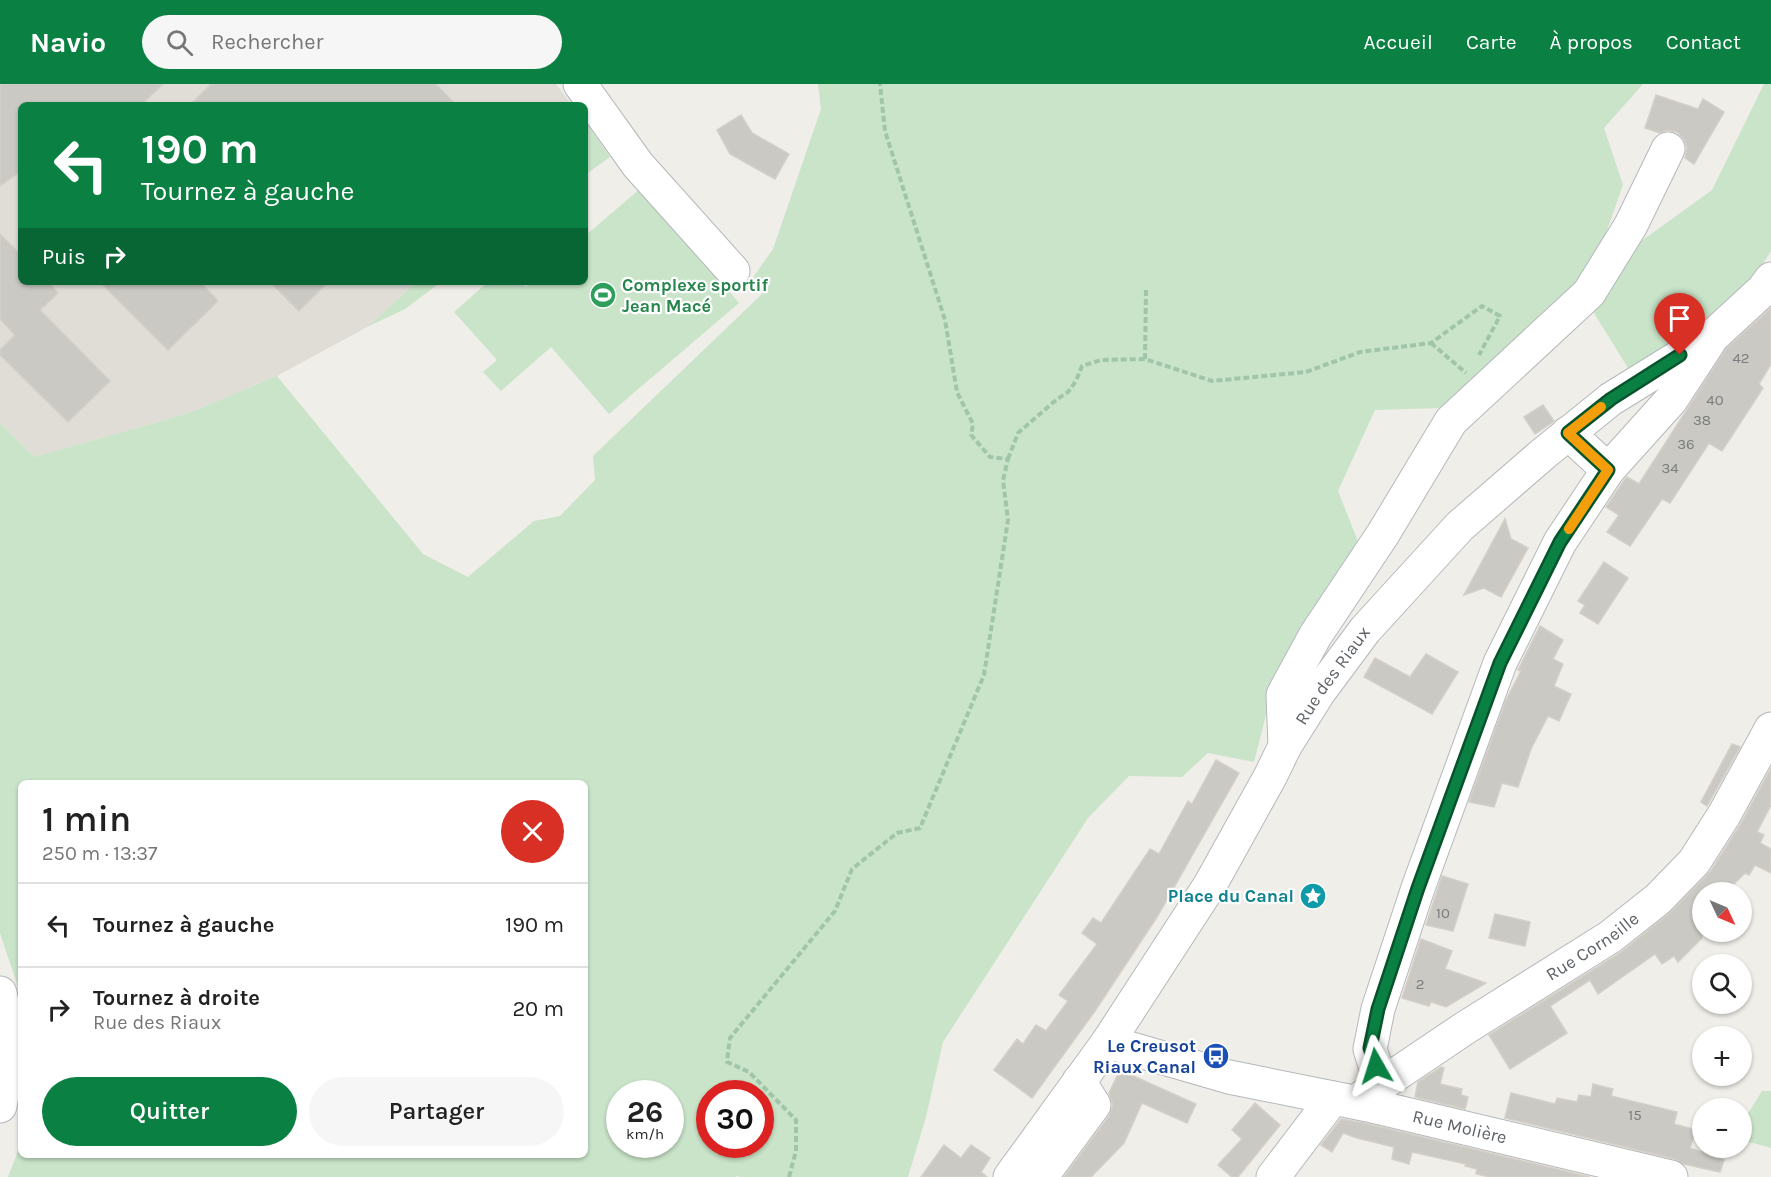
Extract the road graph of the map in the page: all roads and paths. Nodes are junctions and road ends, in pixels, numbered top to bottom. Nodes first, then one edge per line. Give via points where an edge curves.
1 (580, 84) edge
2 (880, 84) edge
3 (1668, 149) dead end
4 (733, 271) dead end
5 (1771, 279) edge
6 (1146, 290) dead end
7 (1713, 336) junction
8 (1431, 343) junction
9 (1145, 359) junction
10 (1568, 433) junction
11 (1008, 459) junction
12 (1608, 470) junction
13 (1771, 729) edge
14 (1285, 746) junction
15 (0, 993) edge
16 (1108, 1042) junction
17 (1079, 1081) junction
18 (1381, 1084) junction
19 (1343, 1100) junction
20 (0, 1106) edge
21 (789, 1177) edge
22 (1010, 1177) edge
23 (1041, 1177) edge
24 (1273, 1177) edge
25 (1671, 1177) edge

1 - 4 street via 638,165
2 - 11 path via 885,131 945,320 957,392 973,424 971,435 990,457
3 - 14 street via 1631,225 1589,293 1451,421 1315,636 1283,695
5 - 7 street, Rue des Riaux
6 - 9 path
7 - 10 street, Rue des Riaux via 1611,399
7 - 12 street via 1671,400
8 - 8 path via 1482,306 1500,316 1469,375
8 - 9 path via 1360,352 1306,372 1212,381
9 - 11 path via 1101,360 1082,366 1068,392 1018,433
10 - 12 street
10 - 14 street, Rue des Riaux via 1460,526 1365,630
11 - 21 path via 1003,480 1008,520 984,675 920,828 897,833 852,869 835,911 730,1038 727,1062 750,1072 796,1120 796,1151
12 - 18 street via 1560,542 1500,663 1378,1009 1370,1048
13 - 18 street, Rue Corneille via 1694,862 1658,899 1610,937
14 - 16 street, Rue des Riaux via 1209,885
15 - 20 street via 7,1047
16 - 17 street, Rue des Riaux
16 - 19 street, Rue Molière via 1228,1077
17 - 22 street, Rue des Riaux
17 - 23 street via 1095,1105
18 - 19 street, Rue Corneille
19 - 24 street, Rue Corneille
19 - 25 street, Rue Molière

